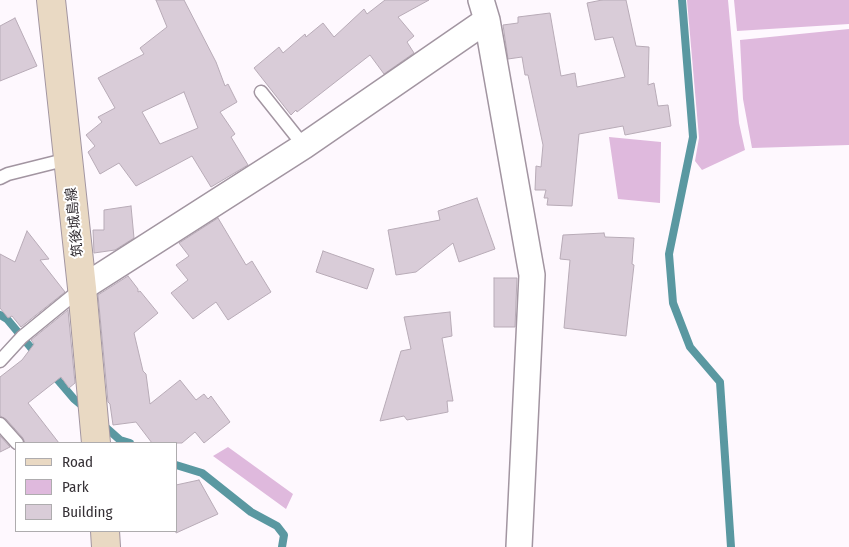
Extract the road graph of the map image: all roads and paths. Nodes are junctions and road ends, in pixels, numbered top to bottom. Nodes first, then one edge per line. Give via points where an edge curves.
1 (51, 0) edge
2 (484, 10) edge
3 (261, 92) dead end
4 (304, 146) junction
5 (68, 159) junction
6 (0, 178) edge
7 (82, 288) junction
8 (0, 361) edge
9 (0, 424) edge
10 (16, 442) edge
11 (96, 442) edge
12 (519, 547) edge

1 - 5 street, 筑後城島線
2 - 4 street
2 - 12 street via 532,275
3 - 4 lane
4 - 7 street
5 - 6 lane
5 - 7 street, 筑後城島線
7 - 8 lane via 22,337
7 - 11 street, 筑後城島線
9 - 10 lane

